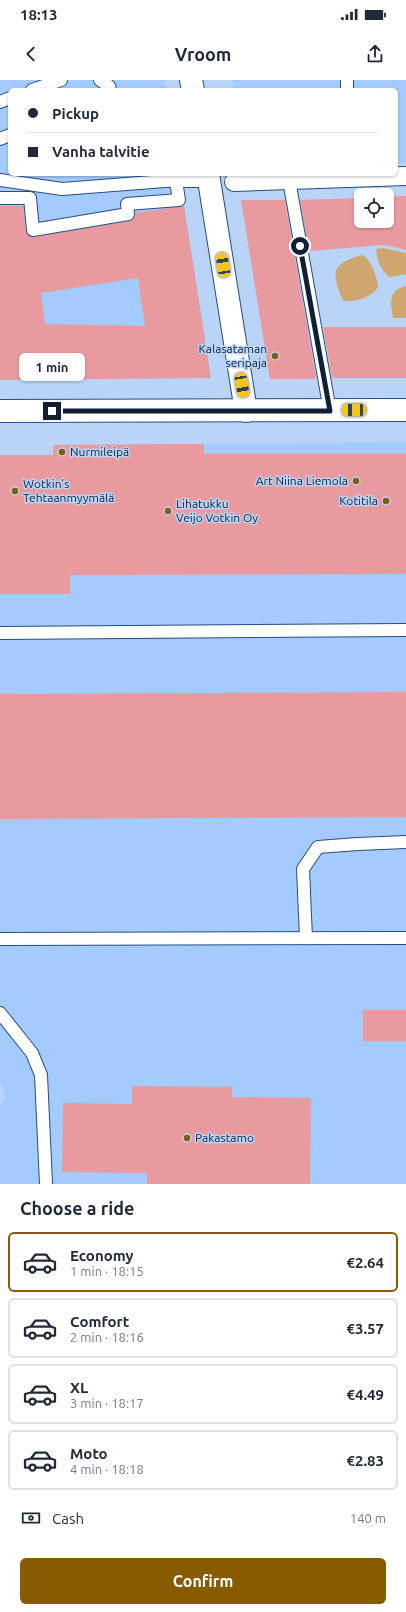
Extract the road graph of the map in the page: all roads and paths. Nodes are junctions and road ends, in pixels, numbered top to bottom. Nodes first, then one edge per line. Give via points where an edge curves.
1 (61, 80) edge
2 (100, 80) edge
3 (38, 88) edge
4 (110, 88) edge
5 (348, 176) edge
6 (406, 176) edge
7 (170, 177) edge
8 (209, 178) edge
9 (0, 180) edge
10 (99, 180) edge
11 (290, 180) junction
12 (234, 182) dead end
13 (0, 198) edge
14 (246, 410) junction
15 (406, 410) edge
16 (0, 411) edge
17 (330, 411) junction
18 (406, 630) edge
19 (0, 633) edge
20 (406, 842) edge
21 (306, 938) junction
22 (406, 938) edge
23 (0, 939) edge
24 (0, 1013) edge
25 (46, 1184) edge

1 - 3 lane
2 - 4 lane
5 - 6 street
5 - 11 street
7 - 8 lane
7 - 10 lane
7 - 13 lane via 179,200 126,204 128,214 33,230 30,198
8 - 14 street
9 - 10 lane via 62,189
11 - 12 street
11 - 17 lane
14 - 16 street
14 - 17 street
15 - 17 street
18 - 19 lane
20 - 21 lane via 318,847 303,869
21 - 22 lane
21 - 23 lane
24 - 25 lane via 32,1053 40,1075

